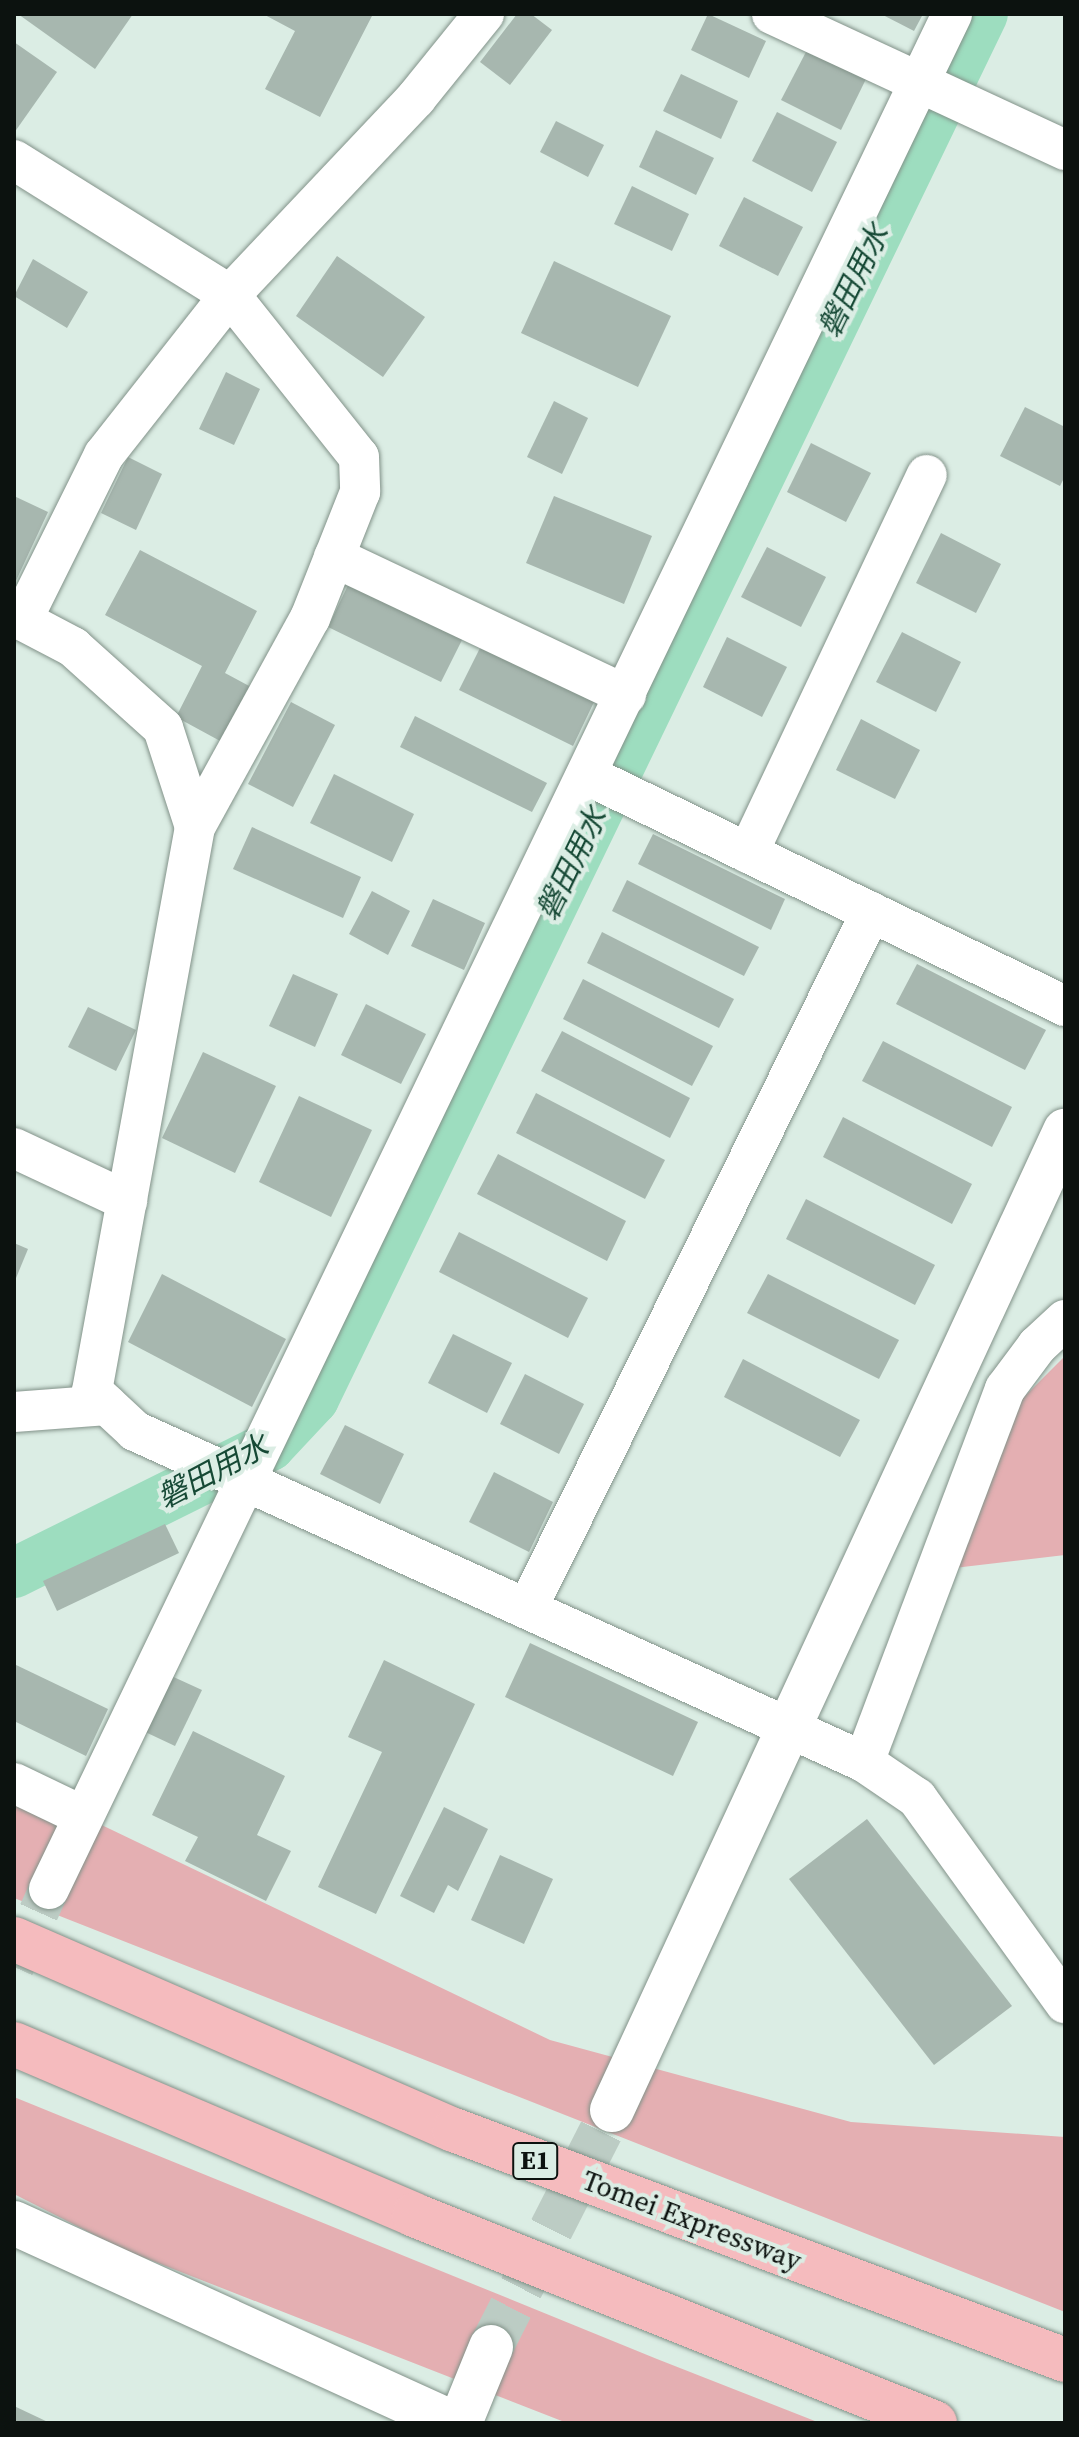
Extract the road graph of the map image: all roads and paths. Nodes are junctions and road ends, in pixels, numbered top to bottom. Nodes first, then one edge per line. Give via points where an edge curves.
1 (484, 14) edge
2 (772, 14) edge
3 (952, 14) edge
4 (920, 82) junction
5 (1065, 150) edge
6 (14, 160) edge
7 (230, 295) junction
8 (927, 475) dead end
9 (334, 557) junction
10 (18, 618) edge
11 (626, 695) junction
12 (587, 775) junction
13 (195, 827) junction
14 (748, 853) junction
15 (871, 912) junction
16 (1065, 1006) edge
17 (1065, 1131) edge
18 (14, 1148) edge
19 (127, 1201) junction
20 (1065, 1320) edge
21 (107, 1405) junction
22 (14, 1412) edge
23 (249, 1479) junction
24 (528, 1607) junction
25 (788, 1727) junction
26 (864, 1762) junction
27 (14, 1783) edge
28 (83, 1816) junction
29 (49, 1889) tunnel mouth
30 (14, 1939) edge
31 (1065, 2003) edge
32 (14, 2044) edge
33 (612, 2110) tunnel mouth
34 (14, 2223) edge
35 (491, 2347) tunnel mouth
36 (1065, 2360) edge
37 (452, 2423) edge
38 (460, 2423) edge
39 (935, 2423) edge

1 - 7 street via 416,98
2 - 4 street
3 - 4 street
4 - 5 street
4 - 11 street
6 - 7 street
7 - 9 street via 359,457 360,492
7 - 10 street via 104,455
8 - 14 street
9 - 11 street
9 - 13 street via 310,618
10 - 13 street via 73,647 163,728
11 - 12 street
12 - 14 street
12 - 23 street
13 - 19 street
14 - 15 street
15 - 16 street
15 - 24 street
17 - 25 street
18 - 19 street
19 - 21 street via 92,1391
20 - 26 street via 1037,1346 1005,1389
21 - 22 street
21 - 23 street via 135,1431
23 - 24 street
23 - 28 street
24 - 25 street
25 - 26 street
25 - 33 street
26 - 31 street via 917,1798
27 - 28 street
28 - 29 street
30 - 36 highway, Tomei Expressway / E1 via 454,2130
32 - 39 highway via 414,2215
34 - 37 street
35 - 38 street

